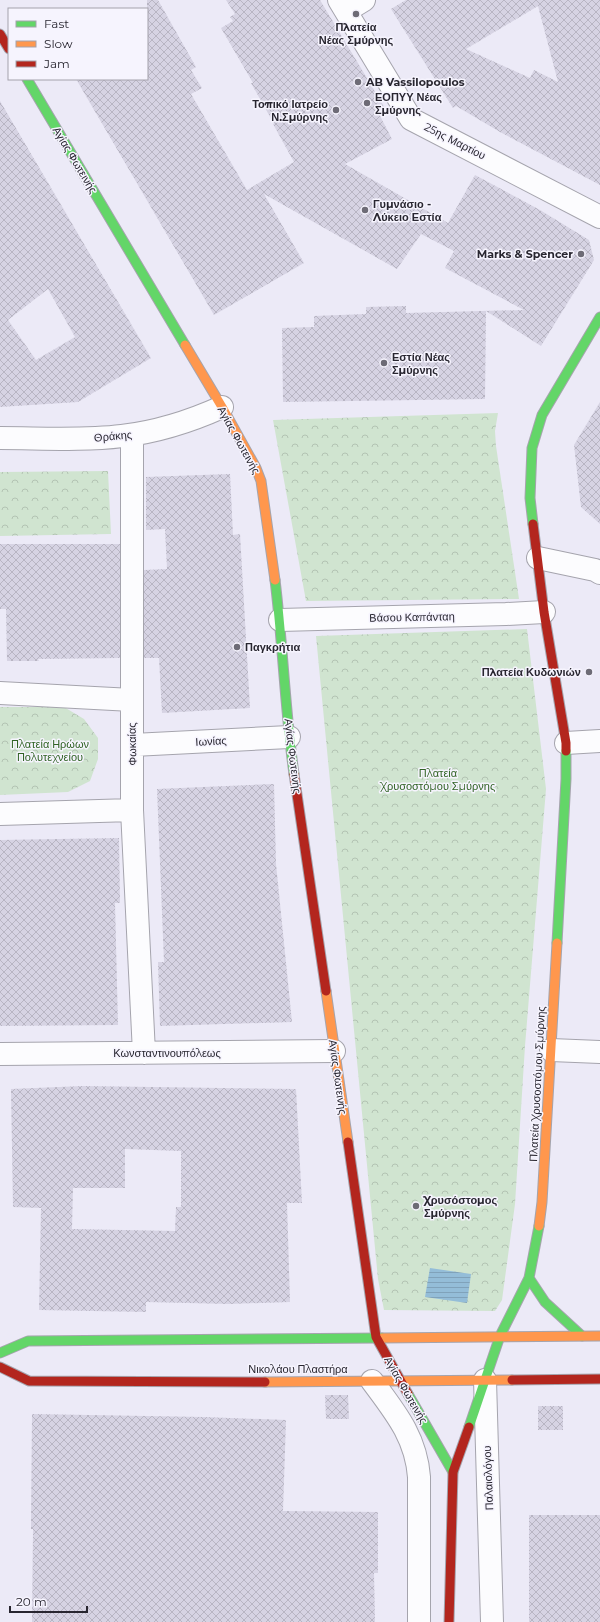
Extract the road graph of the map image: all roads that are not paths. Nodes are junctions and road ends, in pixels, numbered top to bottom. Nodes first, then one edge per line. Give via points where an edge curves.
1 (364, 0) edge
2 (342, 6) edge
3 (0, 34) edge
4 (8, 47) edge
5 (28, 80) edge
6 (600, 217) edge
7 (600, 317) edge
8 (222, 407) junction
9 (132, 435) junction
10 (0, 438) edge
11 (538, 558) junction
12 (600, 573) edge
13 (544, 612) junction
14 (280, 620) junction
15 (0, 693) edge
16 (132, 700) junction
17 (290, 737) junction
18 (600, 741) edge
19 (566, 743) junction
20 (132, 745) junction
21 (132, 810) junction
22 (0, 814) edge
23 (551, 1050) junction
24 (334, 1051) junction
25 (600, 1052) edge
26 (144, 1053) junction
27 (0, 1054) edge
28 (529, 1278) junction
29 (500, 1336) junction
30 (582, 1336) junction
31 (600, 1336) edge
32 (376, 1337) junction
33 (0, 1353) edge
34 (0, 1367) edge
35 (600, 1379) edge
36 (485, 1380) junction
37 (372, 1381) junction
38 (401, 1382) junction
39 (453, 1472) junction
40 (419, 1622) edge
41 (449, 1622) edge
42 (492, 1622) edge

1 - 2 street
2 - 6 street, 25ης Μαρτίου via 411,119
3 - 4 street
5 - 8 street, Αγίας Φωτεινής
7 - 11 street, Πλατεία Χρυσοστόμου Σμύρνης via 542,415 532,448 530,498
8 - 9 street, Θράκης via 180,423
8 - 14 street, Αγίας Φωτεινής via 261,481
9 - 10 street, Θράκης via 104,438
9 - 16 street, Φωκαίας
11 - 12 street
11 - 13 street, Πλατεία Χρυσοστόμου Σμύρνης
13 - 14 street, Βάσου Καπάνταη
13 - 19 street, Πλατεία Χρυσοστόμου Σμύρνης
14 - 17 street, Αγίας Φωτεινής
15 - 16 street
16 - 20 street, Φωκαίας
17 - 20 street, Ιωνίας
17 - 24 street, Αγίας Φωτεινής
18 - 19 street
19 - 23 street, Πλατεία Χρυσοστόμου Σμύρνης
20 - 21 street, Φωκαίας
21 - 22 street
21 - 26 street, Φωκαίας
23 - 25 street
23 - 28 street, Πλατεία Χρυσοστόμου Σμύρνης via 542,1202
24 - 26 street, Κωνσταντινουπόλεως
24 - 32 street, Αγίας Φωτεινής
26 - 27 street, Κωνσταντινουπόλεως
28 - 29 street, Πλατεία Χρυσοστόμου Σμύρνης
28 - 30 street via 545,1302
29 - 30 street
29 - 32 street
29 - 36 street, Παλαιολόγου
30 - 31 street
32 - 33 street via 28,1341
32 - 38 street, Αγίας Φωτεινής
34 - 37 street, Νικολάου Πλαστήρα via 29,1381
35 - 36 street, Νικολάου Πλαστήρα
36 - 38 street, Νικολάου Πλαστήρα
36 - 39 street
36 - 42 street, Παλαιολόγου
37 - 38 street, Νικολάου Πλαστήρα
37 - 40 street, Αγίας Φωτεινής via 396,1412 416,1454 419,1477
38 - 39 street, Αγίας Φωτεινής
39 - 41 street

